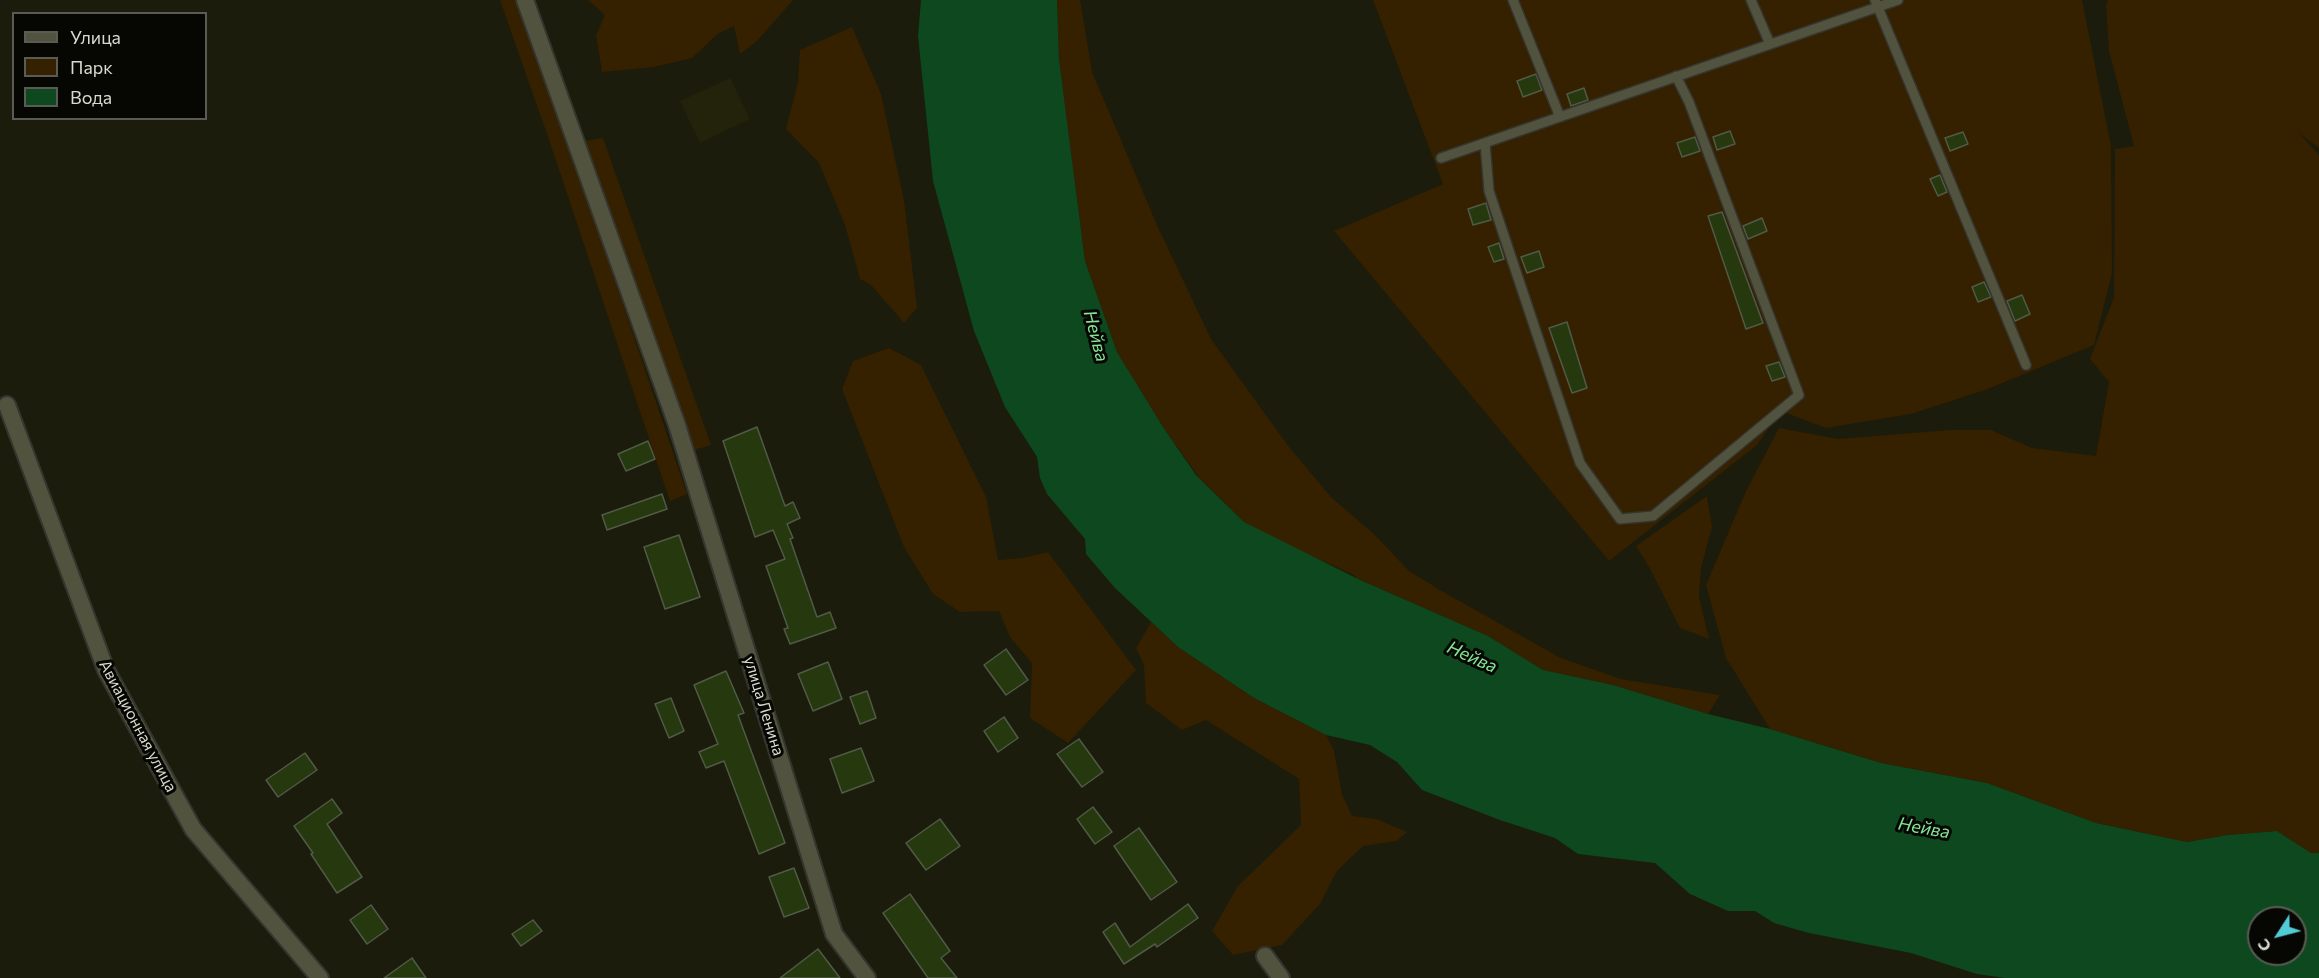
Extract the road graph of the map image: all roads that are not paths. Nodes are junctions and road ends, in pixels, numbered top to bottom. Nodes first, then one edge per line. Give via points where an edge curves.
1 (525, 0) edge
2 (1513, 0) edge
3 (1751, 0) edge
4 (1898, 0) edge
5 (1876, 4) edge
6 (1770, 44) junction
7 (1676, 76) junction
8 (1560, 117) junction
9 (1485, 143) junction
10 (1440, 158) dead end
11 (2026, 364) dead end
12 (7, 405) dead end
13 (1265, 956) dead end
14 (320, 978) edge
15 (867, 978) edge
16 (1281, 978) edge

1 - 15 street, улица Ленина via 677,426 834,934
2 - 8 lane
3 - 6 lane
4 - 5 lane
5 - 6 lane
5 - 11 lane
6 - 7 lane
7 - 8 lane
7 - 9 lane via 1799,395 1653,516 1620,519 1580,463 1489,190
8 - 9 lane
9 - 10 lane
12 - 14 street, Авиационная улица via 111,680 193,829
13 - 16 street

